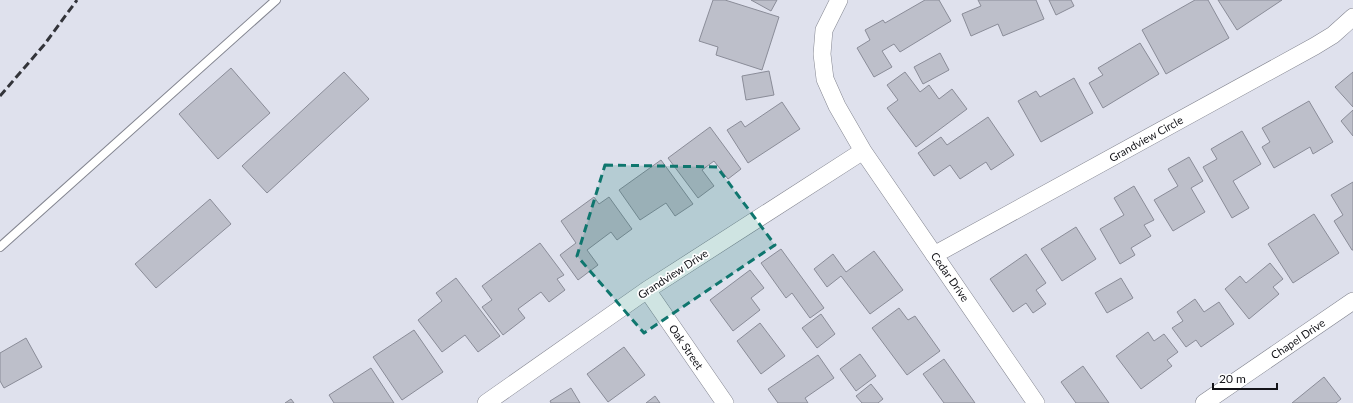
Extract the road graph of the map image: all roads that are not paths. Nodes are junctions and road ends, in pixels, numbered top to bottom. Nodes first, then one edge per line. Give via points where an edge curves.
1 (276, 0) edge
2 (839, 0) edge
3 (1353, 17) edge
4 (863, 151) junction
5 (0, 247) edge
6 (934, 255) junction
7 (647, 290) junction
8 (1353, 301) edge
9 (486, 403) edge
10 (725, 403) edge
11 (1036, 403) edge
12 (1204, 403) edge

1 - 5 lane
2 - 4 street, Cedar Drive via 824,30 822,54 825,79
3 - 6 street, Grandview Circle via 1315,46
4 - 6 street, Cedar Drive
4 - 7 street, Grandview Drive
6 - 11 street, Cedar Drive
7 - 9 street, Grandview Drive
7 - 10 street, Oak Street
8 - 12 street, Chapel Drive

